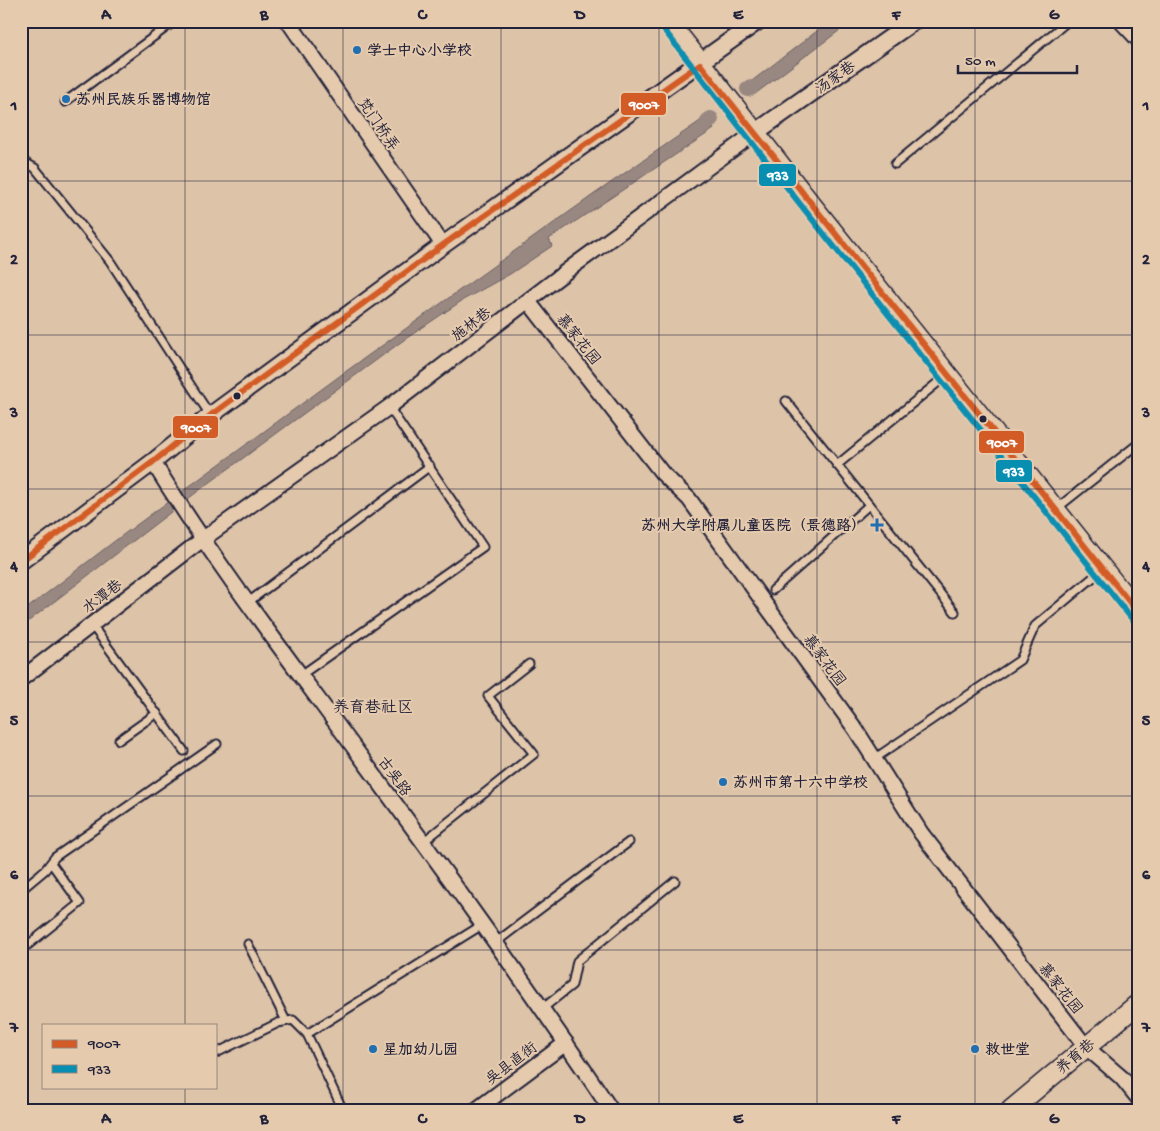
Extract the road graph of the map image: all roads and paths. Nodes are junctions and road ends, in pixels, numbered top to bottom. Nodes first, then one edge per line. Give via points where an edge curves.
1 (175, 21) edge
2 (288, 21) edge
3 (668, 21) edge
4 (758, 21) edge
5 (914, 21) edge
6 (1068, 21) edge
7 (1122, 21) edge
8 (1139, 39) edge
9 (700, 64) junction
10 (64, 102) dead end
11 (756, 132) junction
12 (21, 160) edge
13 (895, 164) dead end
14 (444, 245) junction
15 (528, 301) junction
16 (947, 374) junction
17 (786, 401) dead end
18 (389, 408) junction
19 (210, 415) junction
20 (1139, 443) edge
21 (153, 462) junction
22 (837, 465) junction
23 (430, 466) junction
24 (869, 505) junction
25 (1056, 510) junction
26 (203, 539) junction
27 (21, 561) edge
28 (1102, 570) junction
29 (773, 590) dead end
30 (247, 603) junction
31 (955, 612) dead end
32 (1139, 614) edge
33 (91, 624) junction
34 (529, 664) dead end
35 (301, 675) junction
36 (21, 679) edge
37 (157, 713) junction
38 (119, 740) dead end
39 (217, 744) dead end
40 (184, 751) dead end
41 (874, 759) junction
42 (423, 842) junction
43 (629, 842) dead end
44 (51, 864) junction
45 (675, 881) dead end
46 (21, 890) edge
47 (482, 925) junction
48 (21, 937) edge
49 (495, 943) junction
50 (248, 944) dead end
51 (1139, 1003) edge
52 (542, 1009) junction
53 (286, 1021) junction
54 (307, 1034) junction
55 (566, 1043) junction
56 (1086, 1047) junction
57 (218, 1052) edge
58 (1139, 1099) edge
59 (343, 1110) edge
60 (476, 1110) edge
61 (611, 1110) edge
62 (1011, 1110) edge

1 - 10 lane
2 - 14 street, 梵门桥弄
3 - 9 main road
4 - 9 street
5 - 11 street, 汤家巷
6 - 13 lane
7 - 8 street
9 - 11 main road
9 - 14 street
11 - 15 street, 施林巷
11 - 16 main road
12 - 19 lane via 36,168 110,261
14 - 19 street
15 - 18 street, 施林巷
15 - 41 street, 慕家花园 via 662,473 689,499
16 - 22 lane
16 - 25 main road
17 - 22 lane
18 - 23 lane
18 - 26 street, 施林巷
19 - 21 street
20 - 25 lane
21 - 26 street, 古吴路
21 - 27 street
22 - 24 lane
23 - 30 lane
23 - 35 lane via 483,547
24 - 29 lane
24 - 31 lane
25 - 28 main road
26 - 30 street, 古吴路
26 - 33 street, 水潭巷
28 - 32 main road
28 - 41 lane via 1034,626 1020,660
30 - 35 street, 古吴路
33 - 36 street, 水潭巷
33 - 37 lane
34 - 42 lane via 488,696 534,754
35 - 42 street, 古吴路
37 - 38 lane
37 - 40 lane
39 - 44 lane via 55,858
41 - 56 street, 慕家花园 via 921,833
42 - 47 street, 古吴路
43 - 49 lane
44 - 46 lane
44 - 48 lane via 80,903 28,945
45 - 52 lane via 577,961 572,985
47 - 49 street, 古吴路
47 - 54 lane
49 - 52 street, 古吴路
50 - 53 lane
51 - 56 main road, 养育巷
52 - 55 street, 古吴路
53 - 54 lane via 294,1020
53 - 57 lane
54 - 59 lane
55 - 60 street, 吴县直街
55 - 61 street, 古吴路
56 - 58 street, 慕家花园 via 1122,1078
56 - 62 main road, 养育巷

